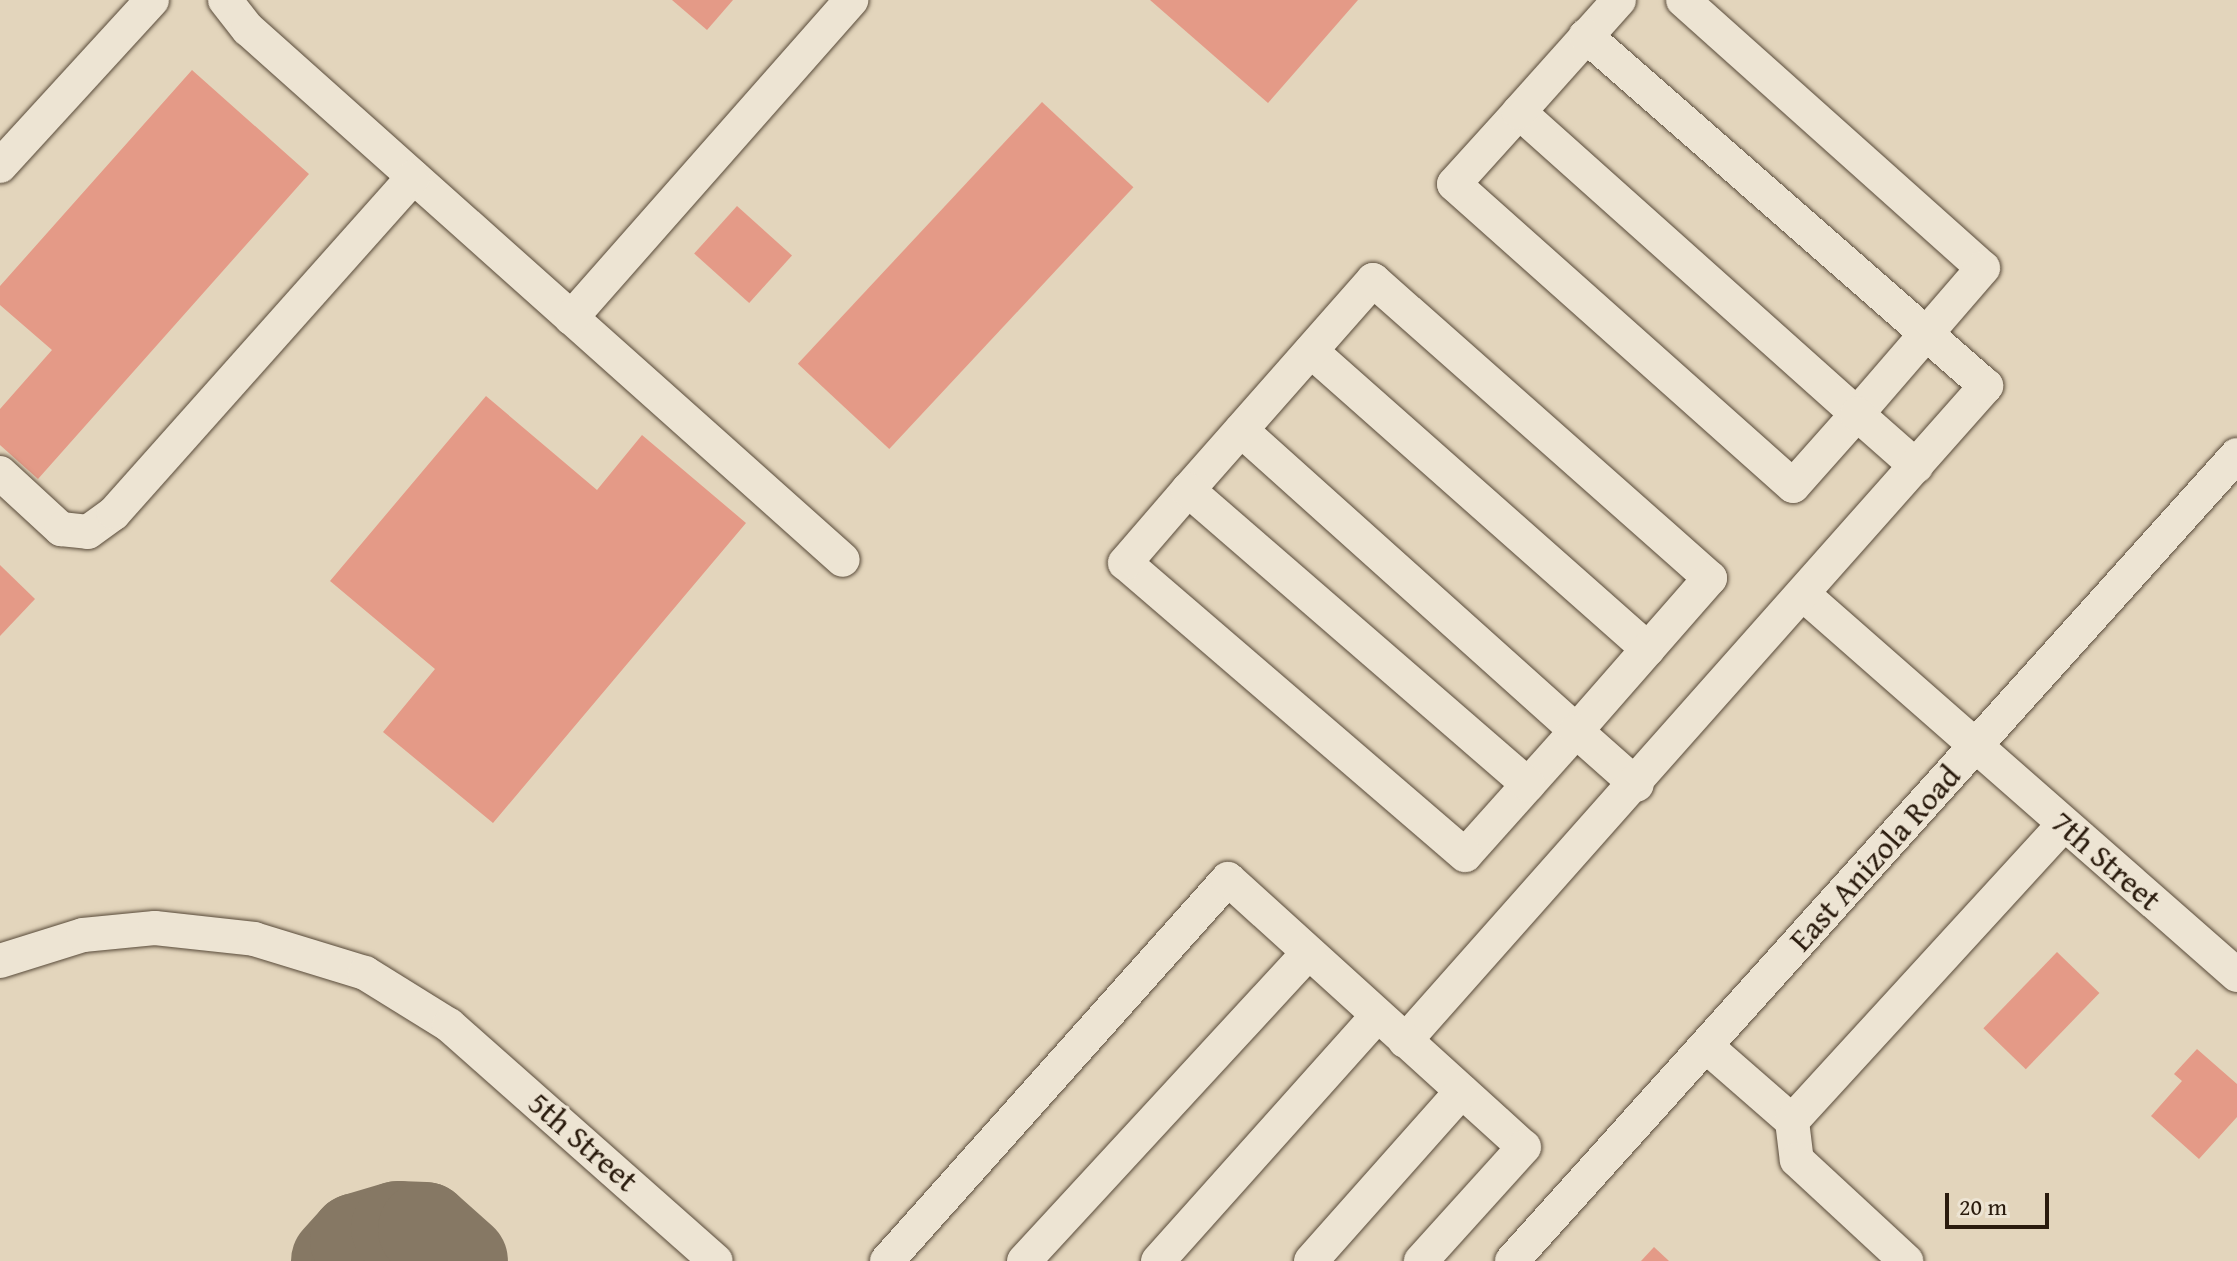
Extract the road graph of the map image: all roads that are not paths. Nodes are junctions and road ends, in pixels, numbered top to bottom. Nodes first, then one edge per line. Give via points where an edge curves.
1 (152, 0) edge
2 (225, 0) edge
3 (851, 0) edge
4 (1619, 0) edge
5 (1683, 0) edge
6 (1586, 36) junction
7 (1519, 112) junction
8 (0, 166) edge
9 (413, 177) junction
10 (571, 318) junction
11 (1925, 334) junction
12 (1311, 351) junction
13 (1857, 414) junction
14 (1241, 430) junction
15 (2237, 455) edge
16 (1916, 466) junction
17 (0, 473) edge
18 (1188, 490) junction
19 (843, 560) dead end
20 (1804, 595) junction
21 (1648, 649) junction
22 (1576, 731) junction
23 (1976, 745) junction
24 (1528, 785) junction
25 (1637, 785) junction
26 (2063, 825) junction
27 (1308, 953) junction
28 (0, 961) edge
29 (2237, 975) edge
30 (1377, 1016) junction
31 (1405, 1041) junction
32 (1706, 1046) junction
33 (1462, 1091) junction
34 (1792, 1121) junction
35 (716, 1261) edge
36 (887, 1261) edge
37 (1024, 1261) edge
38 (1158, 1261) edge
39 (1311, 1261) edge
40 (1421, 1261) edge
41 (1512, 1261) edge
42 (1906, 1261) edge

1 - 8 street
2 - 9 street via 248,29
3 - 10 street
4 - 6 street
5 - 11 street via 1983,268
6 - 7 street
6 - 11 street
7 - 13 street
7 - 13 street via 1454,184 1793,486
9 - 10 street
9 - 17 street via 114,513 88,532 61,529
10 - 19 street
11 - 13 street
11 - 16 street via 1986,386
12 - 14 street
12 - 21 street
12 - 21 street via 1373,280 1676,547 1710,578
13 - 16 street
14 - 18 street
14 - 22 street
15 - 23 street, East Anizola Road
16 - 20 street
18 - 24 street
18 - 24 street via 1125,563 1465,855
20 - 23 street, 7th Street
20 - 25 street
21 - 22 street
22 - 24 street
22 - 25 street
23 - 26 street, 7th Street
23 - 32 street, East Anizola Road
25 - 31 street
26 - 29 street, 7th Street
26 - 34 street
27 - 30 street
27 - 36 street via 1228,879
27 - 37 street
28 - 35 street, 5th Street via 83,935 155,928 268,942 365,973 449,1025
30 - 31 street
30 - 38 street
31 - 33 street
32 - 34 street
32 - 41 street, East Anizola Road
33 - 39 street
33 - 40 street via 1524,1147
34 - 42 street via 1797,1160

